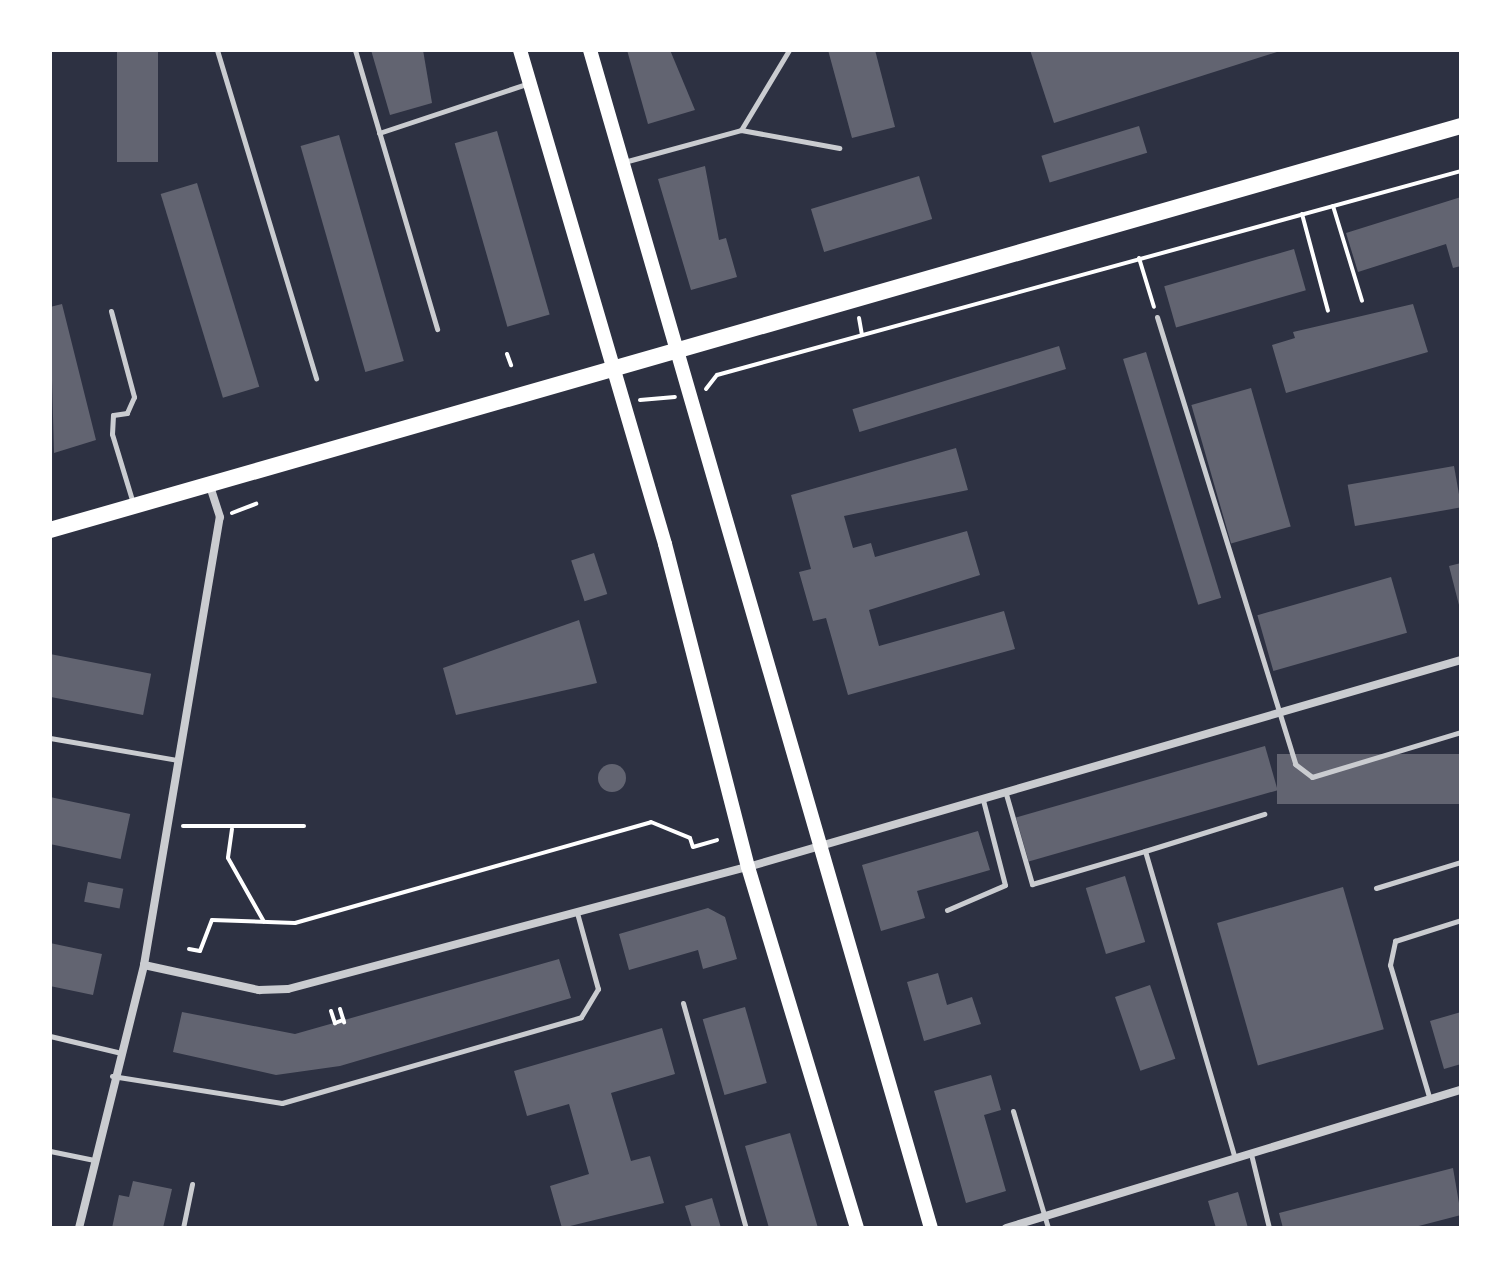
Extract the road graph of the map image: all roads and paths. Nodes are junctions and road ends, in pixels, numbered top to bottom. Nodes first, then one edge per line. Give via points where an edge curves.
1 (217, 50) edge
2 (355, 50) edge
3 (520, 50) edge
4 (590, 50) edge
5 (789, 50) edge
6 (530, 83) junction
7 (1461, 126) edge
8 (741, 130) junction
9 (379, 133) junction
10 (839, 148) dead end
11 (623, 162) junction
12 (1461, 171) edge
13 (1333, 206) junction
14 (1302, 214) junction
15 (1139, 258) junction
16 (1362, 301) dead end
17 (111, 311) dead end
18 (1328, 311) dead end
19 (867, 315) dead end
20 (1157, 317) joint
21 (437, 329) dead end
22 (862, 335) junction
23 (677, 350) junction
24 (507, 354) dead end
25 (511, 365) dead end
26 (613, 367) junction
27 (316, 378) dead end
28 (690, 395) junction
29 (627, 402) dead end
30 (209, 484) junction
31 (134, 506) junction
32 (50, 530) edge
33 (1461, 660) edge
34 (1276, 717) junction
35 (1461, 732) edge
36 (50, 738) edge
37 (179, 760) junction
38 (1006, 794) junction
39 (983, 800) junction
40 (1264, 814) dead end
41 (168, 825) junction
42 (304, 826) dead end
43 (232, 829) junction
44 (717, 840) dead end
45 (820, 846) junction
46 (1145, 851) junction
47 (1461, 862) edge
48 (748, 867) junction
49 (1376, 888) dead end
50 (947, 910) dead end
51 (577, 913) junction
52 (1461, 920) edge
53 (264, 922) junction
54 (189, 949) dead end
55 (144, 965) junction
56 (683, 1003) dead end
57 (340, 1009) dead end
58 (331, 1011) dead end
59 (50, 1036) edge
60 (117, 1052) junction
61 (112, 1076) junction
62 (1461, 1090) edge
63 (1430, 1100) junction
64 (1013, 1111) dead end
65 (50, 1151) edge
66 (1251, 1154) junction
67 (1235, 1158) junction
68 (94, 1160) junction
69 (192, 1184) dead end
70 (1045, 1216) junction
71 (79, 1228) edge
72 (183, 1228) edge
73 (746, 1228) edge
74 (857, 1228) edge
75 (931, 1228) edge
76 (1006, 1228) edge
77 (1048, 1228) edge
78 (1269, 1228) edge

1 - 27 lane
2 - 9 lane
3 - 6 main road
4 - 11 main road
5 - 8 lane
6 - 9 lane
6 - 26 main road
7 - 23 main road
8 - 10 lane
8 - 11 lane
9 - 21 lane
11 - 23 main road
12 - 13 path
13 - 14 path
13 - 16 path
14 - 15 path
14 - 18 path
15 - 20 path
15 - 22 path
17 - 31 lane via 134,397 127,413 113,415 112,434
19 - 22 path via 858,318
20 - 34 lane
22 - 28 path via 717,375 704,392
23 - 26 main road
23 - 28 main road
24 - 25 path
26 - 30 main road
26 - 48 main road
28 - 29 path
28 - 45 main road
30 - 31 main road
30 - 37 street via 220,517
31 - 32 main road
33 - 34 street
34 - 35 lane via 1295,764 1312,777
34 - 38 street
36 - 37 lane
37 - 41 street
38 - 39 street
38 - 46 lane via 1032,884
39 - 45 street
39 - 50 lane via 1005,885
40 - 46 lane
41 - 43 path
41 - 55 street
42 - 43 path
43 - 53 path via 228,858
44 - 53 path via 693,847 690,838 651,822 295,923
45 - 48 street
45 - 75 main road
46 - 67 lane
47 - 49 lane
48 - 51 street
48 - 74 main road
51 - 55 street via 288,989 259,990
51 - 61 lane via 598,989 581,1017 282,1103
52 - 63 lane via 1395,941 1390,965
53 - 54 path via 212,920 200,951
55 - 60 street
56 - 73 lane
57 - 58 path via 344,1022 335,1023
59 - 60 lane
60 - 61 street
61 - 68 street
62 - 63 street
63 - 66 street
64 - 70 lane
65 - 68 lane
66 - 67 street
66 - 78 lane
67 - 70 street
68 - 71 street
69 - 72 lane
70 - 76 street
70 - 77 lane

